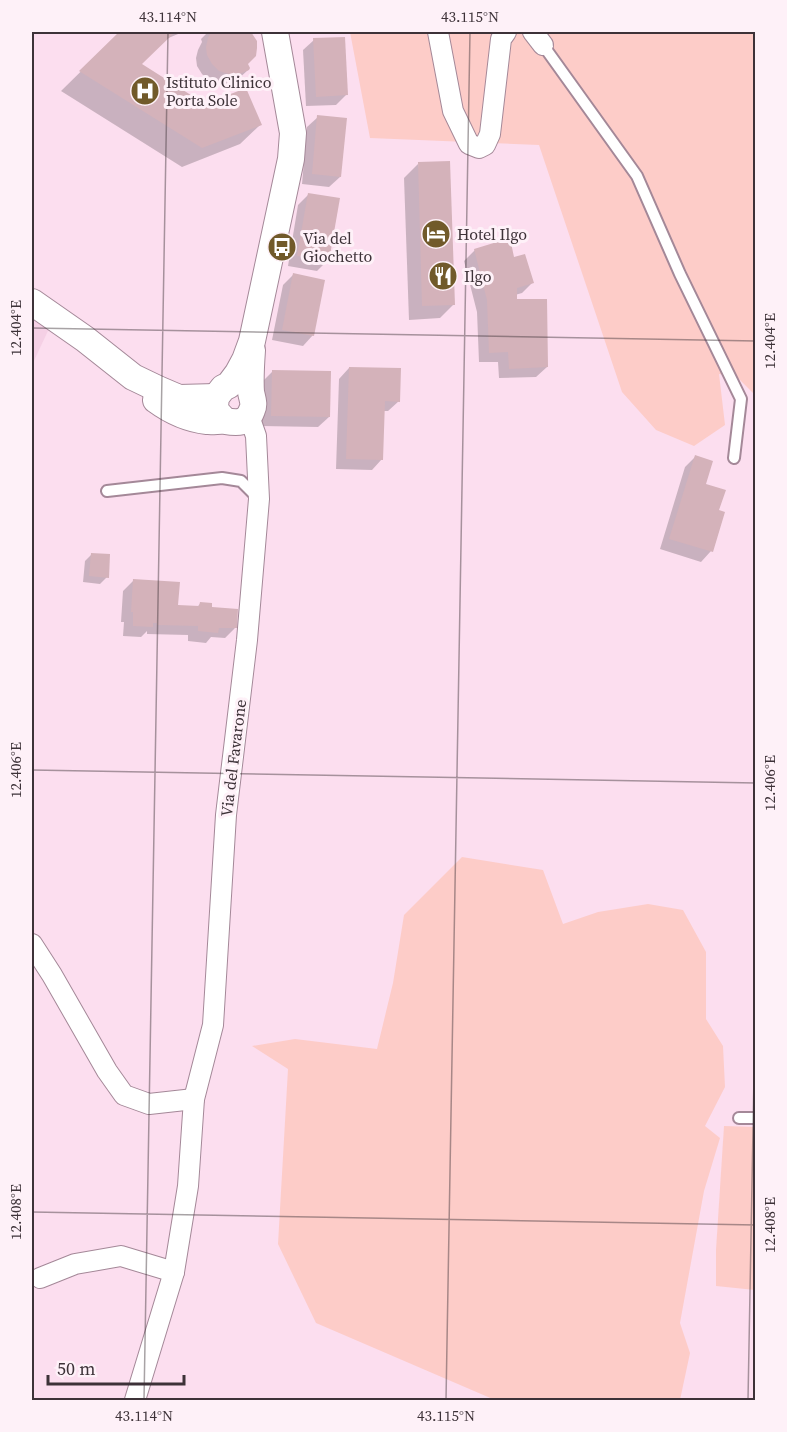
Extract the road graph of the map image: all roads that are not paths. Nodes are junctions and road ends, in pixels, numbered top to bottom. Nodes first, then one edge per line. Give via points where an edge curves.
1 (275, 32) edge
2 (438, 32) edge
3 (506, 32) edge
4 (538, 38) edge
5 (32, 302) edge
6 (234, 403) junction
7 (734, 458) dead end
8 (107, 491) dead end
9 (259, 499) junction
10 (32, 944) edge
11 (195, 1099) junction
12 (739, 1118) dead end
13 (756, 1118) edge
14 (174, 1272) junction
15 (40, 1278) dead end
16 (135, 1401) edge

1 - 6 street via 293,133 291,159 252,341
2 - 3 street via 453,111 469,144 479,148 490,134 501,39
4 - 7 lane via 637,176 741,399
5 - 6 street via 134,377 179,398
6 - 9 street, Via del Favarone via 256,436
8 - 9 lane via 222,478 241,481
9 - 11 street, Via del Favarone via 226,815 213,1025
10 - 11 street via 124,1095 148,1104
11 - 14 street, Via del Favarone via 188,1186
12 - 13 lane
14 - 15 street via 120,1256 75,1264
14 - 16 street, Via del Favarone

